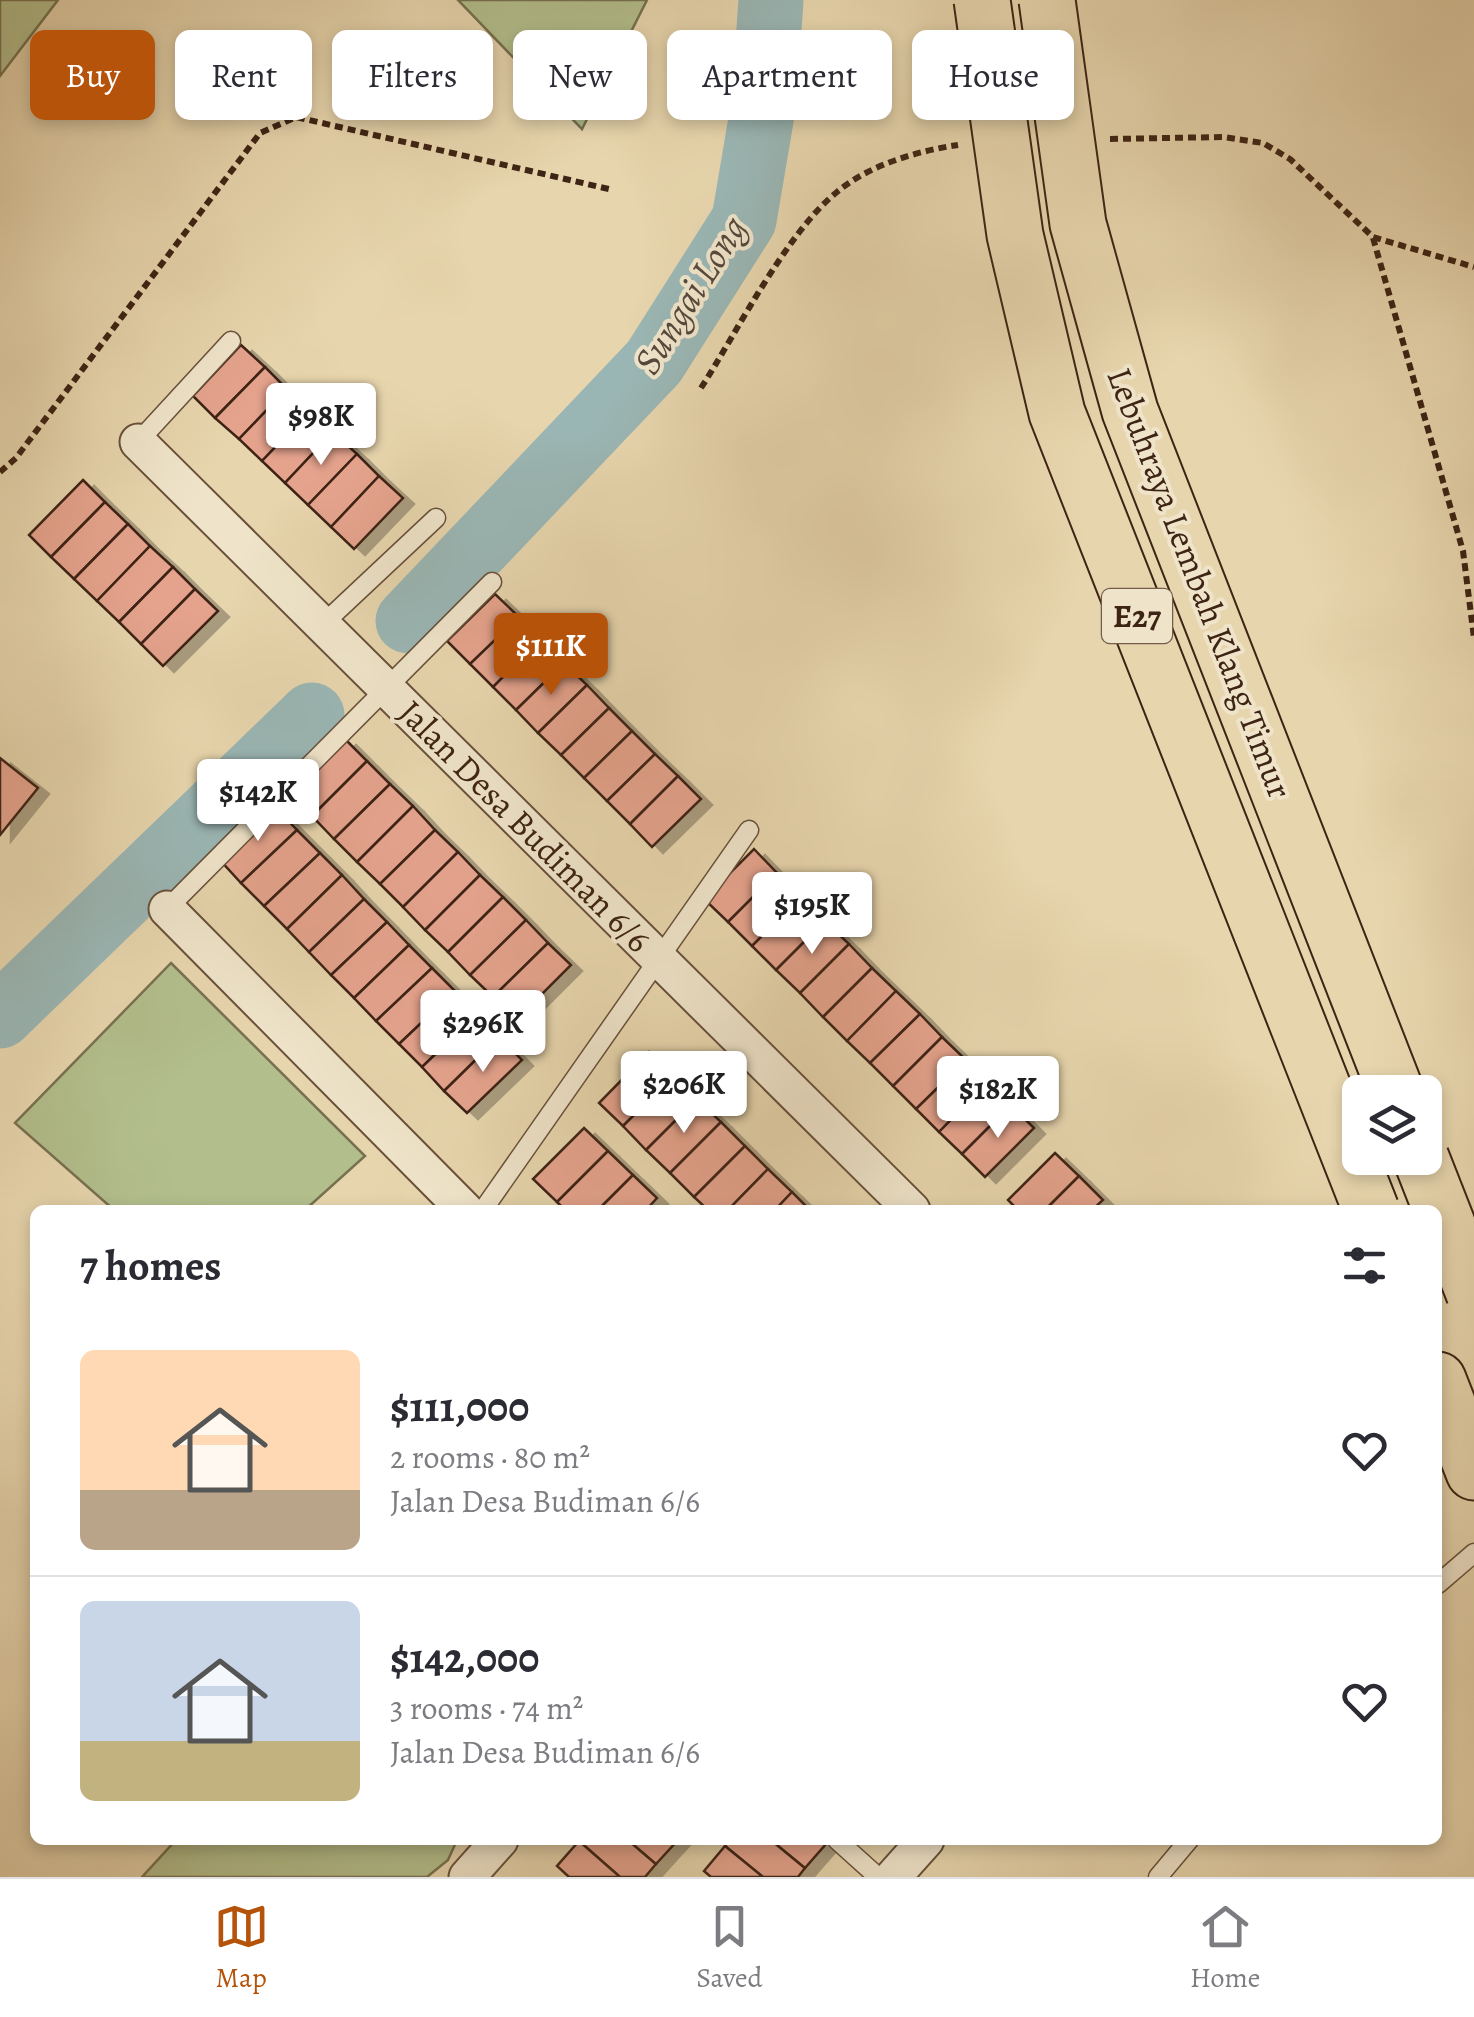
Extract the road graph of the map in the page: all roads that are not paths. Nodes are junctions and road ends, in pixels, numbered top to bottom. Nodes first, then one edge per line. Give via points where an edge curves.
1 (982, 0) edge
2 (1047, 0) edge
3 (231, 341) dead end
4 (138, 442) joint
5 (436, 518) dead end
6 (492, 582) dead end
7 (322, 625) junction
8 (386, 688) junction
9 (749, 830) dead end
10 (167, 909) joint
11 (660, 959) junction
12 (1389, 1075) edge
13 (1428, 1175) edge
14 (460, 1205) edge
15 (487, 1205) edge
16 (907, 1205) edge
17 (1369, 1205) edge
18 (1439, 1205) edge
19 (1442, 1211) edge
20 (1474, 1293) edge
21 (1442, 1390) edge
22 (1474, 1472) edge
23 (1474, 1553) edge
24 (1442, 1581) edge
25 (496, 1845) edge
26 (843, 1845) edge
27 (921, 1845) edge
28 (1184, 1845) edge
29 (467, 1877) edge
30 (878, 1877) edge
31 (892, 1877) edge
32 (1158, 1877) edge

1 - 17 highway, Lebuhraya Lembah Klang Timur / E27, bridge via 1015,235 1057,413
2 - 12 highway, Lebuhraya Lembah Klang Timur / E27, bridge via 1078,224 1130,411
3 - 4 lane
4 - 7 street, Jalan Desa Budiman 6/6
5 - 7 lane
6 - 8 lane
7 - 8 street, Jalan Desa Budiman 6/6
8 - 10 lane
8 - 11 street, Jalan Desa Budiman 6/6
9 - 11 lane
10 - 14 street
11 - 15 lane
11 - 16 street, Jalan Desa Budiman 6/6
13 - 18 highway, bridge
19 - 20 highway, bridge
21 - 22 highway
23 - 24 lane
25 - 29 street
26 - 30 lane
27 - 31 street
28 - 32 lane

